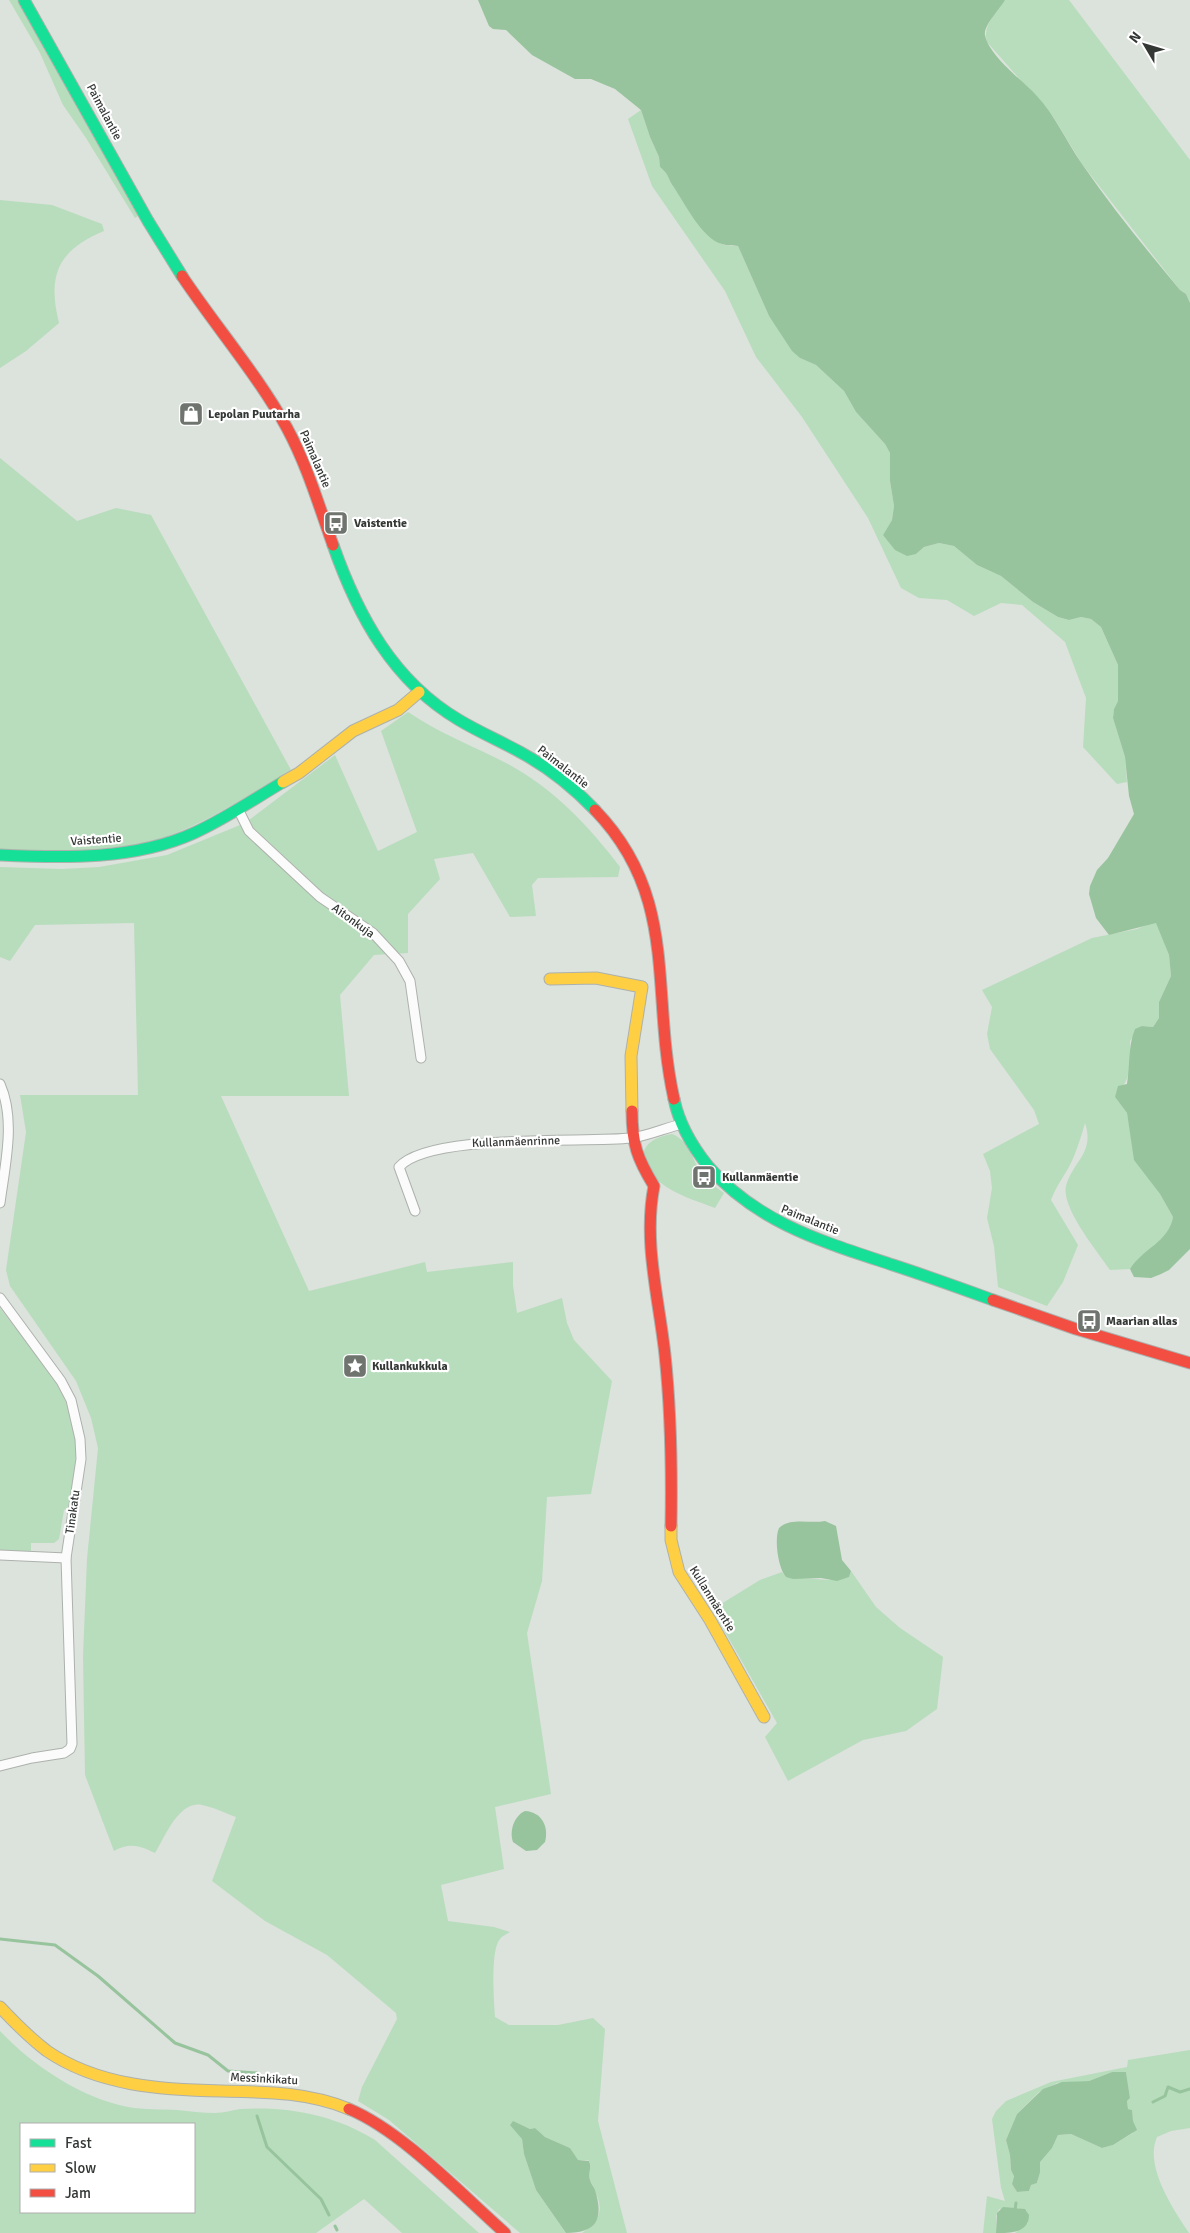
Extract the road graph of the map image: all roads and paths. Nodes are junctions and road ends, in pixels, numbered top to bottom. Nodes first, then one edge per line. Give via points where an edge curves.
1 (24, 0) edge
2 (419, 692) junction
3 (238, 809) junction
4 (0, 855) edge
5 (550, 979) dead end
6 (421, 1058) dead end
7 (0, 1084) edge
8 (682, 1124) junction
9 (632, 1138) junction
10 (0, 1204) edge
11 (415, 1211) dead end
12 (0, 1298) edge
13 (1190, 1363) edge
14 (0, 1555) edge
15 (66, 1558) junction
16 (764, 1718) dead end
17 (0, 1766) edge
18 (0, 2007) edge
19 (505, 2233) edge

1 - 2 street, Paimalantie via 164,248 287,428 359,610 383,651
2 - 3 street, Vaistentie via 398,710 353,731 299,773
2 - 8 street, Paimalantie via 460,721 528,756 558,777 597,813 631,856 646,889 654,920 666,1074
3 - 4 street, Vaistentie via 194,833 150,848 87,856
3 - 6 street, Aitonkuja via 249,831 320,897 373,934 399,962 410,981
5 - 9 street, Kullanmäentie via 622,980 642,986 631,1056
7 - 10 street via 8,1112 8,1132
8 - 9 street, Kullanmäenrinne
8 - 13 street, Paimalantie via 697,1153 715,1176 779,1224 1064,1326
9 - 11 street, Kullanmäenrinne via 466,1144 418,1154 400,1167
9 - 16 street, Kullanmäentie via 641,1164 654,1186 649,1212 655,1292 669,1391 674,1557 679,1572 710,1620
12 - 15 street, Tinakatu via 60,1381 77,1418 81,1460
14 - 15 street
15 - 17 street, Tinakatu via 74,1735 70,1749 60,1755
18 - 19 street, Messinkikatu via 35,2043 100,2077 146,2087 302,2094 360,2113 401,2141

